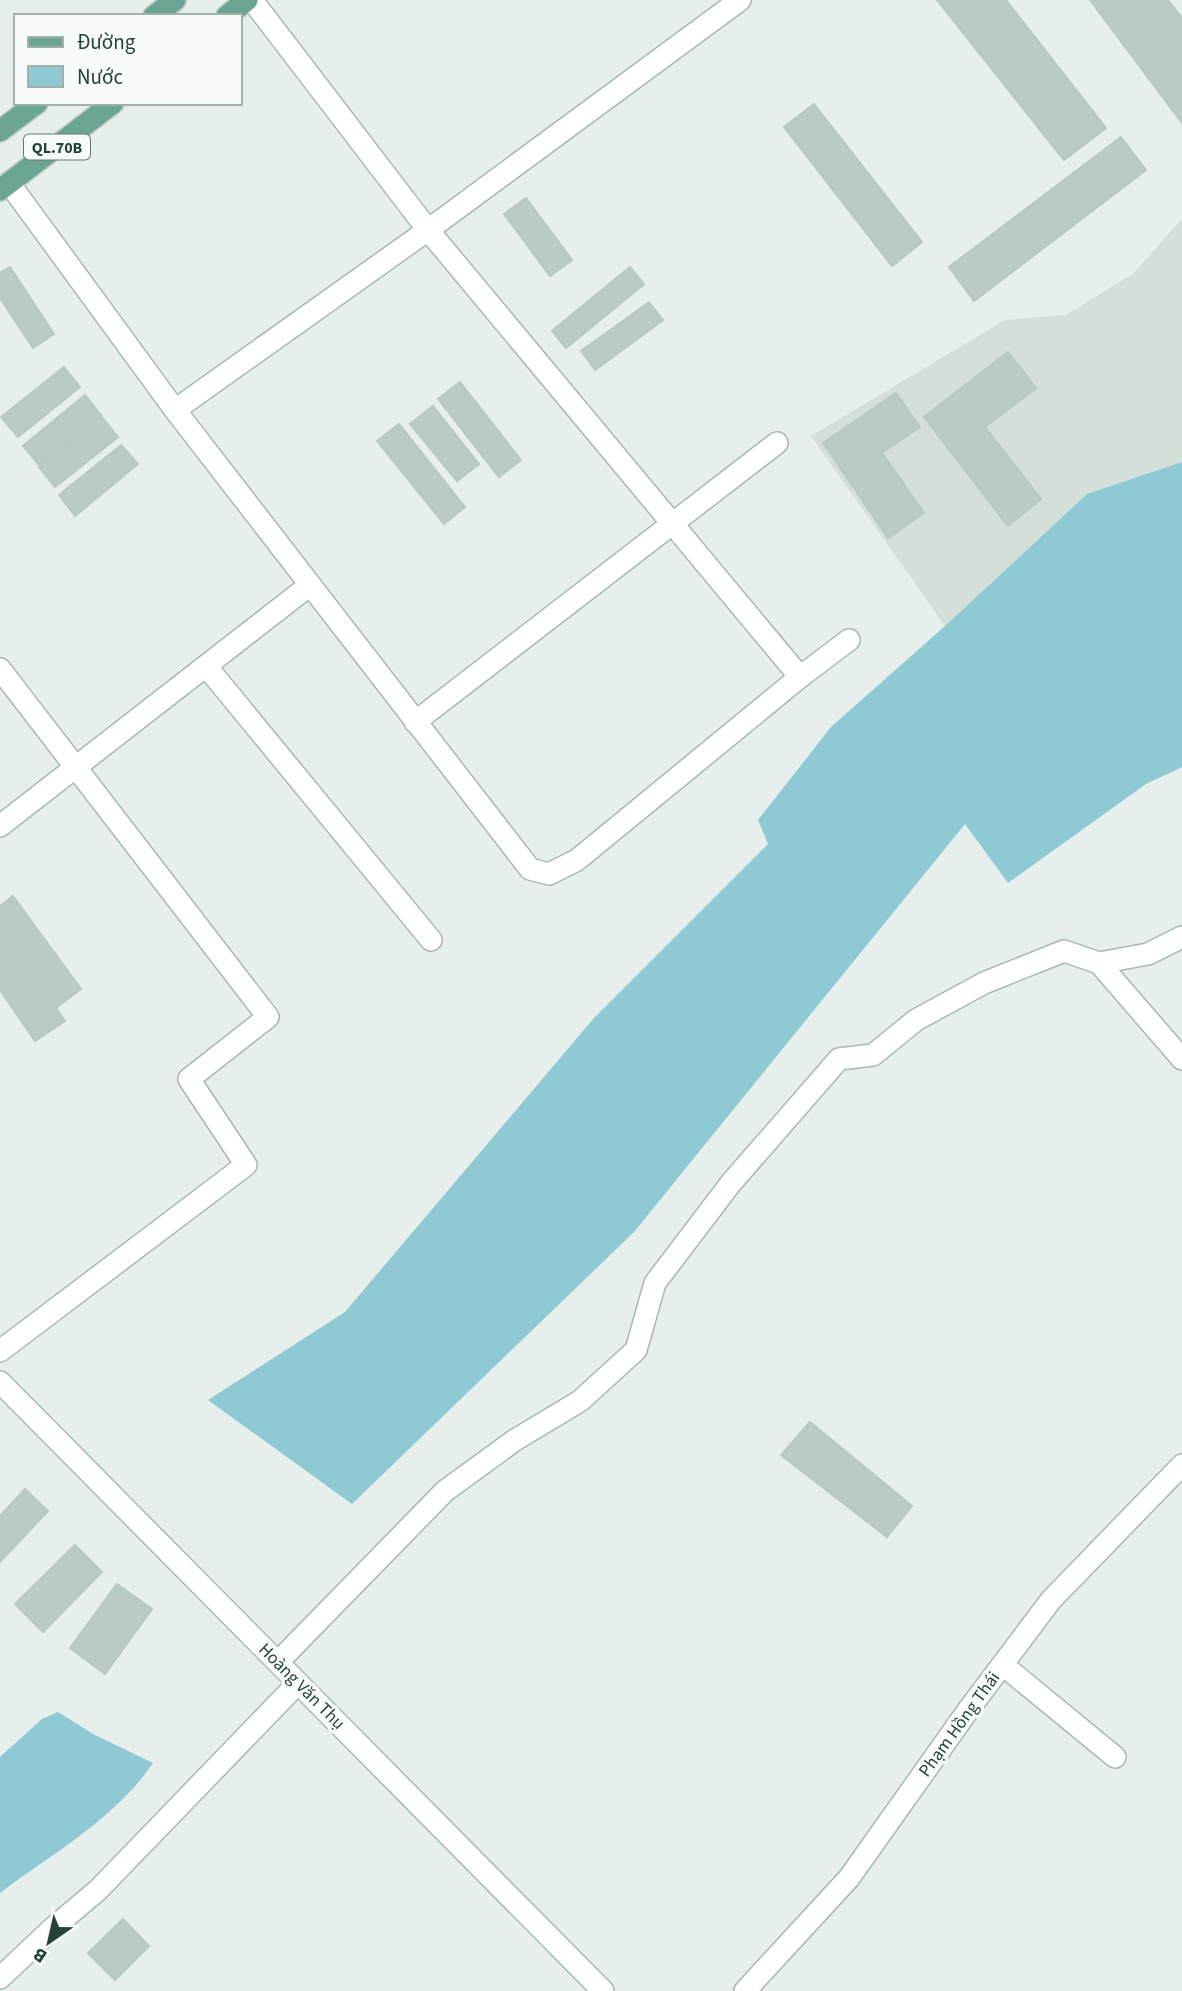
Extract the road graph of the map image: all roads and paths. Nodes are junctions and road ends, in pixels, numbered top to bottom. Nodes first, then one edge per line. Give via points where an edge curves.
1 (175, 0) edge
2 (250, 0) edge
3 (740, 0) edge
4 (157, 14) edge
5 (230, 14) edge
6 (34, 105) edge
7 (110, 105) edge
8 (0, 131) edge
9 (5, 187) edge
10 (428, 230) junction
11 (175, 410) junction
12 (777, 443) dead end
13 (674, 523) junction
14 (310, 585) junction
15 (849, 640) dead end
16 (206, 666) junction
17 (0, 669) edge
18 (800, 677) junction
19 (415, 722) junction
20 (75, 767) junction
21 (0, 826) edge
22 (1182, 937) edge
23 (430, 940) dead end
24 (1099, 963) junction
25 (1182, 1059) edge
26 (0, 1351) edge
27 (0, 1381) edge
28 (1182, 1465) edge
29 (278, 1662) junction
30 (1003, 1665) junction
31 (298, 1683) junction
32 (1115, 1758) dead end
33 (0, 1979) edge
34 (603, 1991) edge
35 (745, 1991) edge

1 - 4 main road
2 - 5 main road
2 - 10 street
3 - 10 street
6 - 8 main road, QL.70B
7 - 9 main road, QL.70B
9 - 11 street
10 - 11 street
10 - 13 street
11 - 14 street
12 - 13 street
13 - 18 street
13 - 19 street
14 - 16 street
14 - 19 street
15 - 18 street
16 - 20 street
16 - 23 street
17 - 20 street
18 - 19 street via 577,860 549,874 530,869
20 - 21 street
20 - 26 street via 268,1017 189,1079 246,1165
22 - 24 street via 1148,954
24 - 25 street
24 - 29 street via 1064,951 984,983 916,1020 873,1055 839,1059 731,1183 655,1283 636,1350 580,1401 515,1440 445,1491
27 - 29 street, Hoàng Văn Thụ
28 - 30 street, Phạm Hồng Thái via 1051,1601
29 - 31 street, Hoàng Văn Thụ
30 - 32 street
30 - 35 street, Phạm Hồng Thái via 849,1878
31 - 33 street via 98,1890
31 - 34 street, Hoàng Văn Thụ

